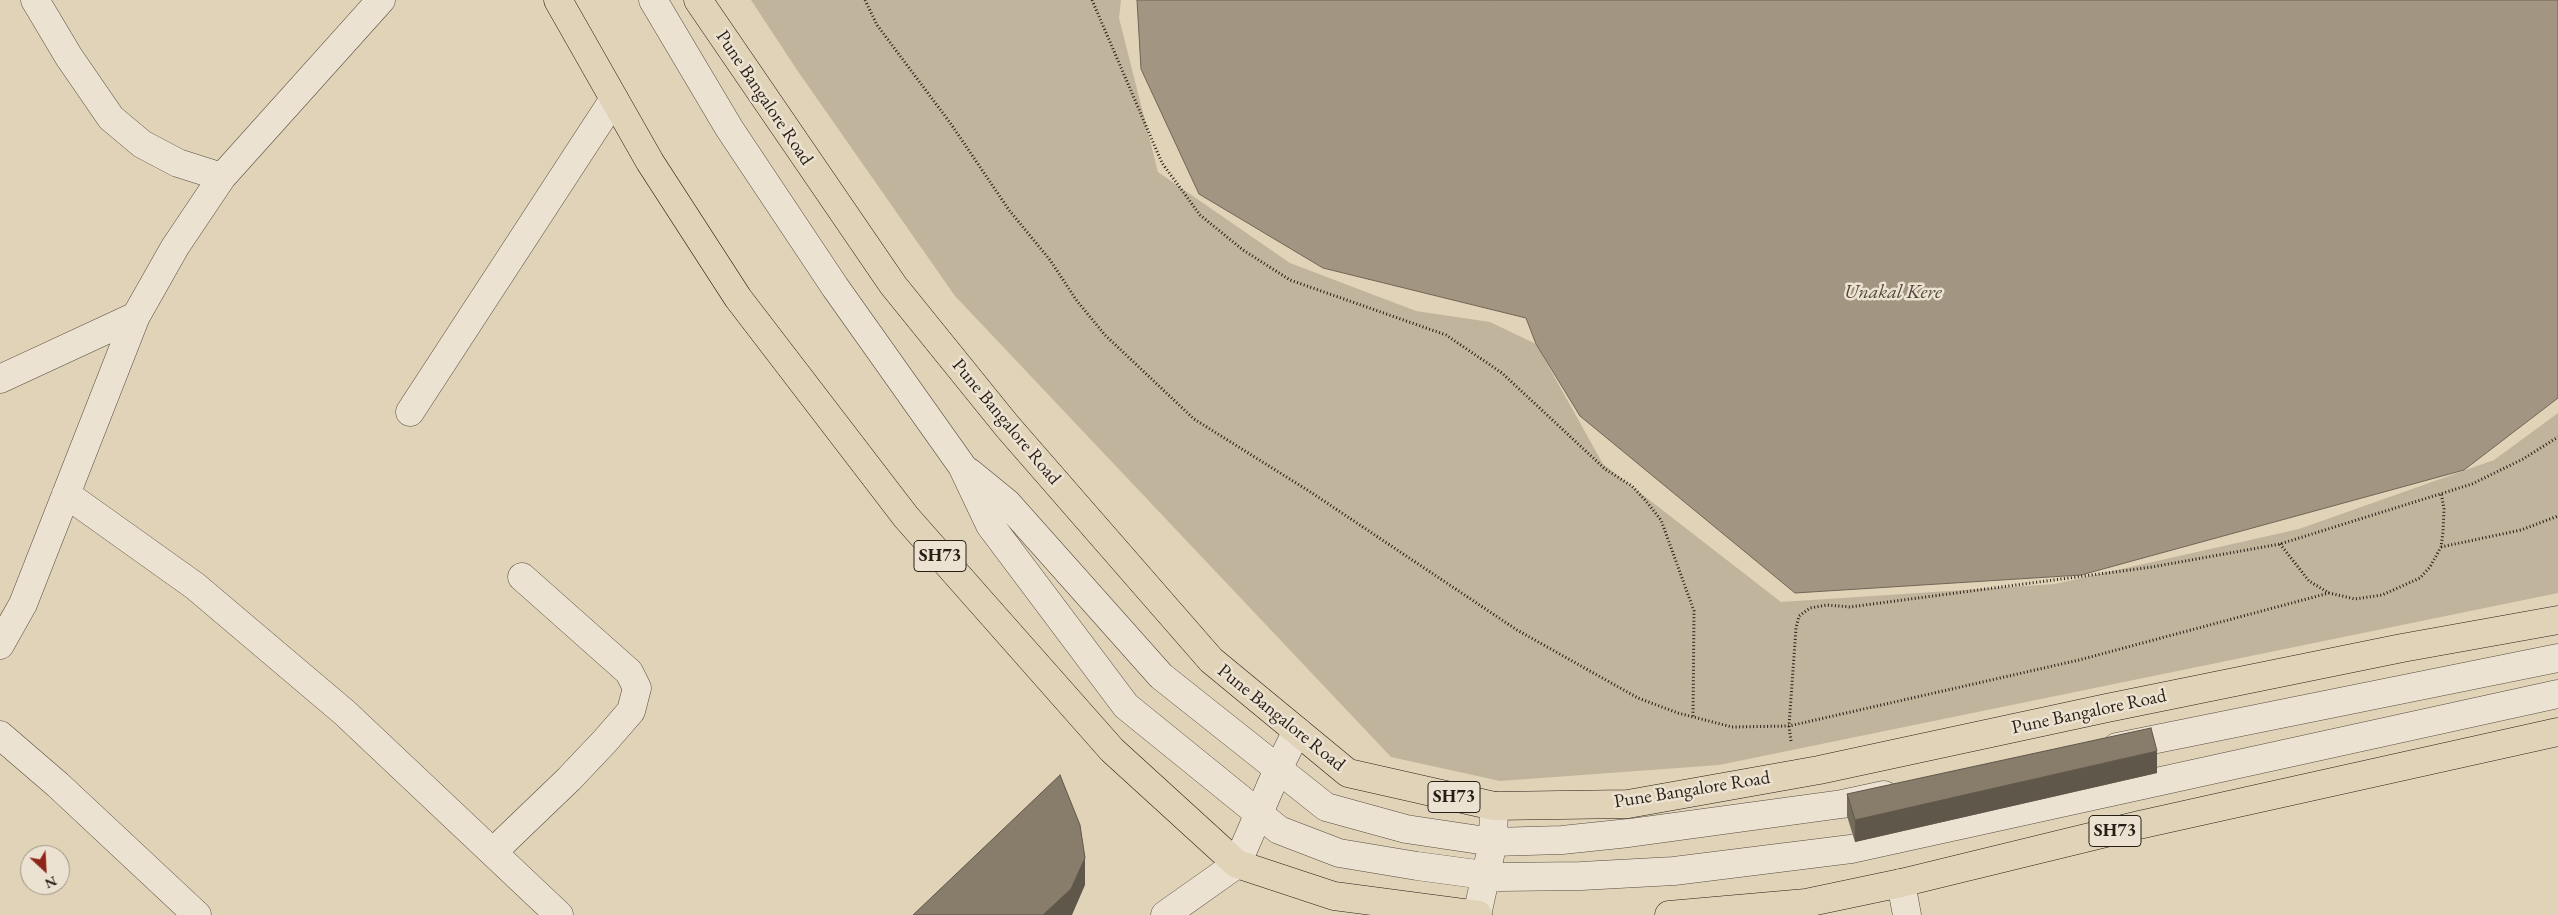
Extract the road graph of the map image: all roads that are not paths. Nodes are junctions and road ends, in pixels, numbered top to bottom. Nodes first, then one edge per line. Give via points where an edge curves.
1 (35, 0) edge
2 (558, 0) edge
3 (652, 0) edge
4 (698, 0) edge
5 (368, 6) edge
6 (614, 99) junction
7 (222, 177) junction
8 (136, 316) junction
9 (0, 379) edge
10 (410, 412) dead end
11 (962, 466) junction
12 (66, 494) junction
13 (522, 577) dead end
14 (2558, 620) edge
15 (0, 645) edge
16 (2558, 658) edge
17 (2558, 694) edge
18 (1297, 731) junction
19 (2558, 732) edge
20 (0, 735) edge
21 (2090, 753) edge
22 (1278, 769) junction
23 (1908, 790) edge
24 (1494, 806) junction
25 (1258, 814) junction
26 (1493, 842) junction
27 (493, 852) junction
28 (1237, 864) junction
29 (1485, 875) junction
30 (1901, 884) junction
31 (197, 915) edge
32 (559, 915) edge
33 (1165, 915) edge
34 (1477, 915) edge
35 (1669, 915) edge
36 (1907, 915) edge

1 - 7 street via 111,118 142,144 170,160
2 - 6 main road, SH73
3 - 11 street via 735,136
4 - 18 main road, Pune Bangalore Road / SH73 via 893,285 1007,426 1211,660
5 - 7 street
6 - 10 street
6 - 28 main road, SH73 via 650,162 738,298 906,517 1112,750
7 - 8 street via 175,246
8 - 9 street
8 - 12 street
11 - 22 street via 1006,503 1161,676
11 - 25 street via 990,525 1126,706
12 - 15 street via 24,604
12 - 27 street via 203,593 345,713
13 - 27 street via 629,672 636,688 631,711 605,741 570,780
14 - 24 main road, Pune Bangalore Road / SH73 via 2402,648 1796,774 1628,804
16 - 21 street
17 - 29 street via 1851,849 1674,872 1581,876
18 - 22 street
18 - 24 main road, Pune Bangalore Road / SH73 via 1348,773
19 - 30 main road, SH73 via 2139,825
20 - 31 street
22 - 25 street
22 - 26 street via 1326,807 1406,830
23 - 26 street via 1842,804 1629,833 1562,840
24 - 26 street
25 - 28 street
25 - 29 street via 1280,830 1338,853
26 - 29 street
27 - 32 street
28 - 33 street
28 - 34 main road, SH73 via 1334,896
29 - 34 street
30 - 35 main road, SH73 via 1806,903
30 - 36 street

